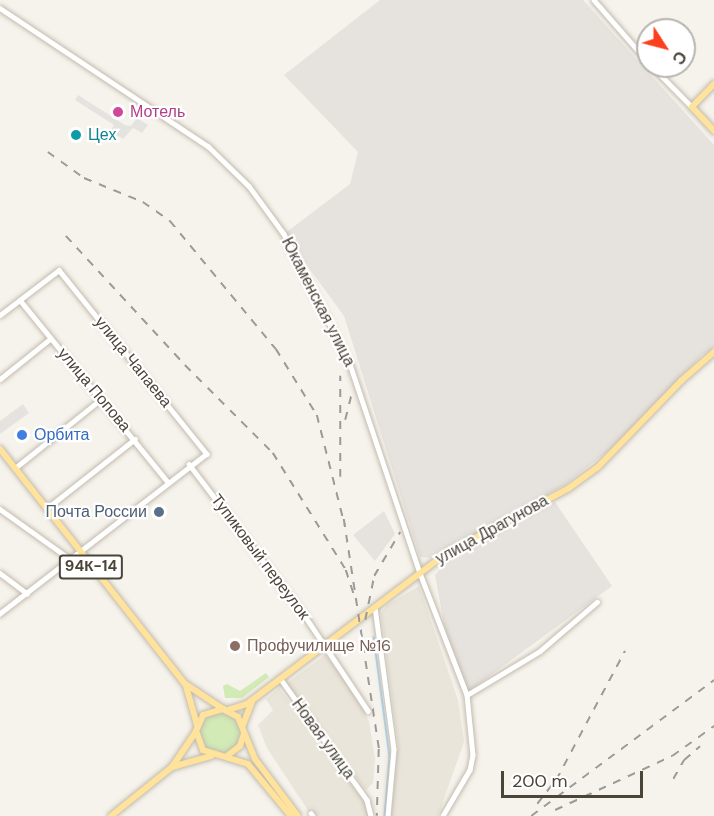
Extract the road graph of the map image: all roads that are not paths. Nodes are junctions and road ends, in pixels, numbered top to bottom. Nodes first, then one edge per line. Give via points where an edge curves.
1 (594, 0) edge
2 (0, 8) edge
3 (636, 48) edge
4 (664, 78) edge
5 (714, 84) edge
6 (692, 107) junction
7 (714, 131) edge
8 (20, 300) junction
9 (0, 315) edge
10 (50, 339) junction
11 (714, 352) edge
12 (0, 379) edge
13 (101, 399) junction
14 (135, 439) junction
15 (0, 449) edge
16 (189, 464) junction
17 (15, 468) junction
18 (168, 482) junction
19 (0, 509) edge
20 (46, 509) junction
21 (79, 552) junction
22 (70, 559) junction
23 (0, 573) edge
24 (420, 573) junction
25 (27, 593) junction
26 (597, 602) dead end
27 (375, 607) junction
28 (0, 614) edge
29 (324, 645) junction
30 (280, 678) junction
31 (184, 683) junction
32 (259, 695) junction
33 (467, 695) junction
34 (225, 709) junction
35 (368, 711) dead end
36 (243, 725) junction
37 (196, 728) junction
38 (244, 734) junction
39 (214, 756) junction
40 (226, 756) junction
41 (172, 767) junction
42 (111, 816) edge
43 (291, 816) edge
44 (298, 816) edge
45 (371, 816) edge
46 (388, 816) edge
47 (443, 816) edge

1 - 3 street
2 - 24 street, Юкаменская улица via 208,146 235,170 272,215 346,355
4 - 6 street
5 - 6 main road
6 - 7 main road
8 - 9 street
8 - 10 street, улица Попова
8 - 16 street, улица Чапаева via 59,270 207,454
10 - 12 street
10 - 13 street, улица Попова
11 - 24 main road, улица Драгунова via 598,467 569,488 445,554
13 - 14 street, улица Попова
13 - 17 street
14 - 18 street, улица Попова
14 - 20 street
15 - 17 main road, 94К-14
16 - 18 street
16 - 29 street, Тупиковый переулок
17 - 20 main road, 94К-14
18 - 21 street
19 - 22 street
20 - 21 main road, 94К-14
21 - 22 street
21 - 31 main road, 94К-14
22 - 25 street
23 - 25 street
24 - 27 main road, улица Драгунова
24 - 33 street, Юкаменская улица
25 - 28 street
26 - 33 street via 540,651
27 - 29 main road, улица Драгунова
27 - 46 street via 394,749
29 - 30 main road, улица Драгунова
29 - 35 street, Тупиковый переулок
30 - 32 main road, улица Драгунова
30 - 45 street, Новая улица via 367,800
31 - 34 main road
31 - 37 main road
32 - 34 main road, улица Драгунова
32 - 36 main road, улица Драгунова via 247,711
33 - 47 street, Юкаменская улица via 473,755 470,770
34 - 36 main road
34 - 37 main road via 207,712
36 - 38 main road
37 - 39 main road via 199,745
37 - 41 main road
38 - 40 main road via 240,746
38 - 44 main road via 255,759
39 - 40 main road
39 - 41 main road
40 - 43 main road via 254,769
41 - 42 main road

